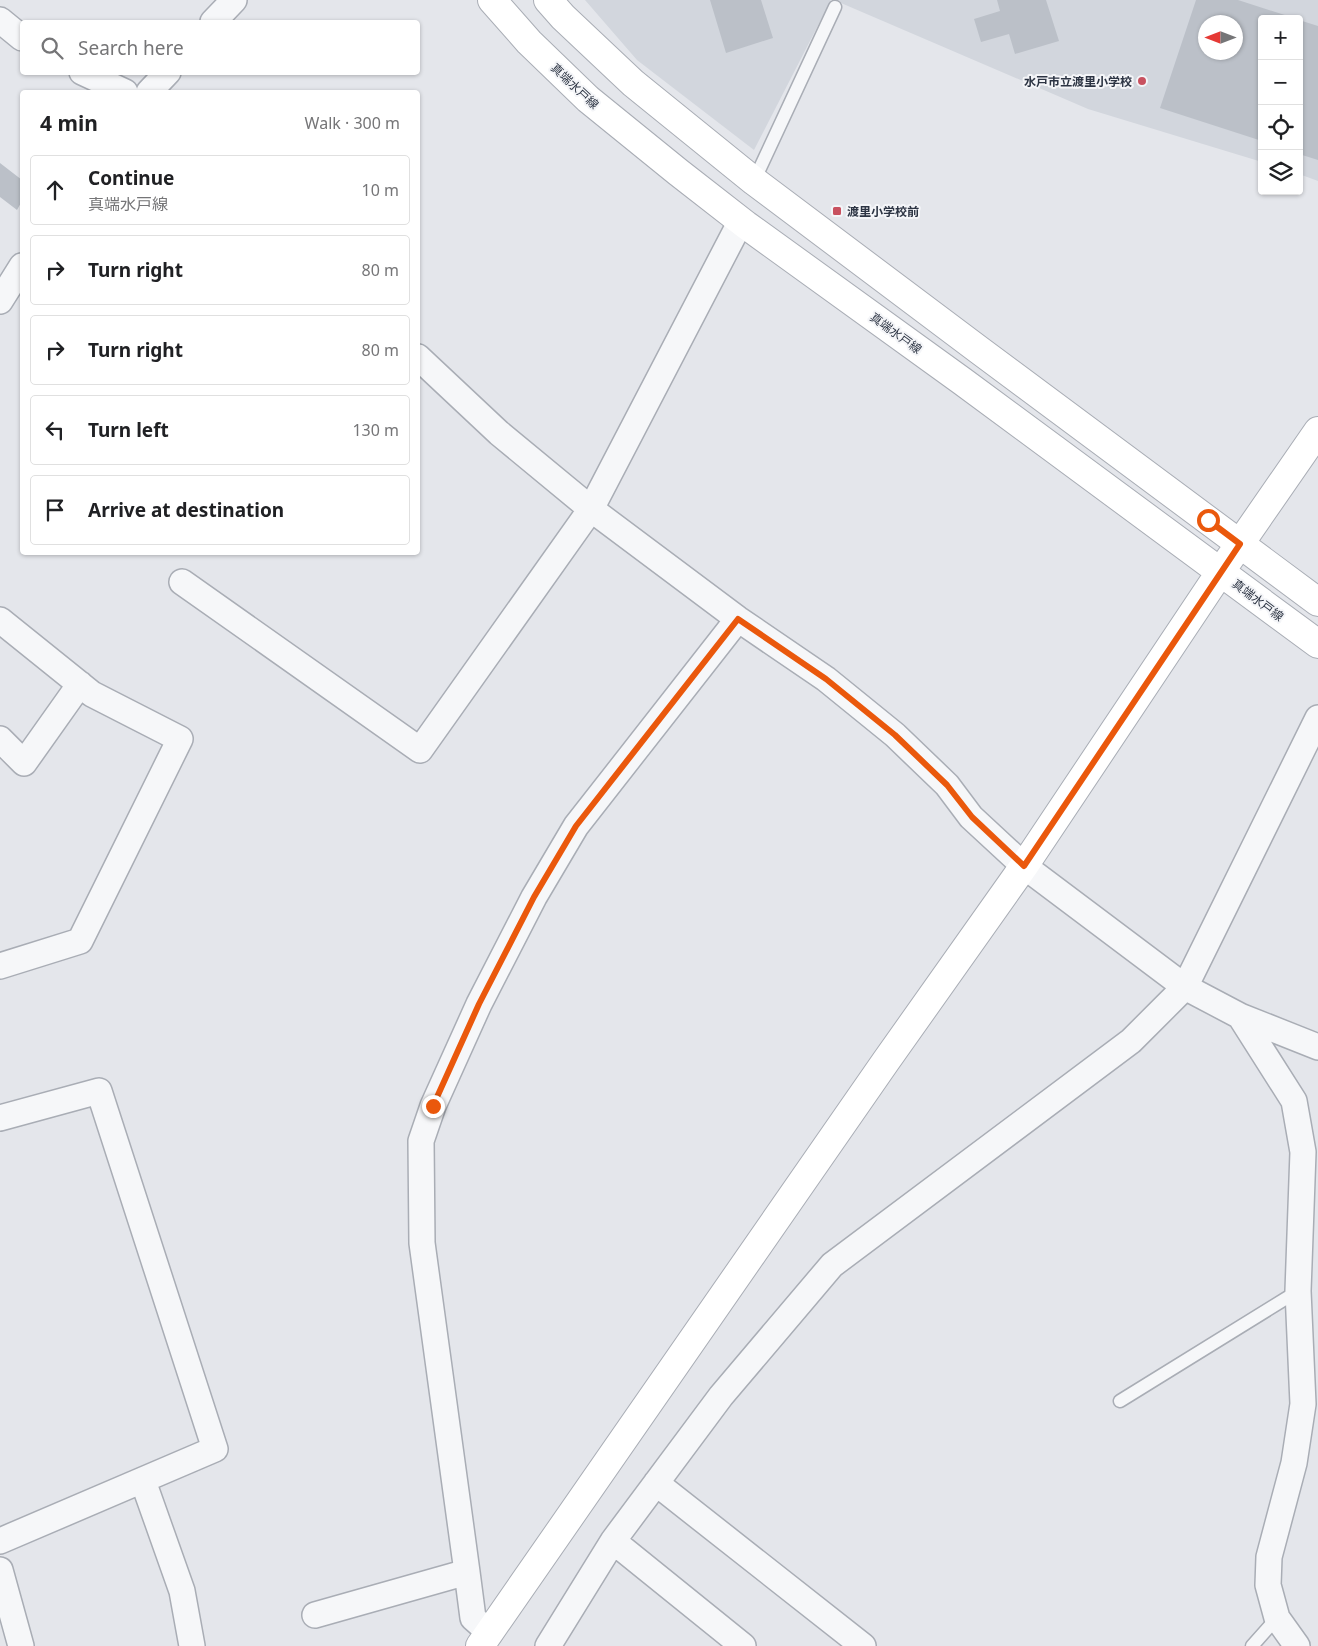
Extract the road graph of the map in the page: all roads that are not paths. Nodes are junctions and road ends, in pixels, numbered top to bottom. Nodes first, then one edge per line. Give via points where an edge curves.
1 (234, 0) edge
2 (492, 0) edge
3 (548, 0) edge
4 (835, 7) dead end
5 (0, 20) edge
6 (216, 20) edge
7 (20, 36) edge
8 (89, 75) edge
9 (165, 75) edge
10 (122, 90) edge
11 (151, 90) edge
12 (754, 181) junction
13 (741, 221) junction
14 (20, 269) edge
15 (0, 301) edge
16 (420, 359) edge
17 (1318, 431) edge
18 (591, 509) junction
19 (1240, 544) junction
20 (1220, 572) junction
21 (182, 582) dead end
22 (1318, 602) edge
23 (738, 619) junction
24 (0, 620) edge
25 (1318, 644) edge
26 (80, 684) junction
27 (1318, 718) edge
28 (0, 739) edge
29 (1024, 866) junction
30 (0, 966) edge
31 (1185, 987) junction
32 (1240, 1016) junction
33 (1318, 1047) edge
34 (0, 1118) edge
35 (1298, 1291) junction
36 (1120, 1400) dead end
37 (143, 1482) junction
38 (656, 1483) junction
39 (0, 1541) edge
40 (613, 1541) junction
41 (0, 1570) edge
42 (467, 1572) junction
43 (315, 1614) dead end
44 (1278, 1618) junction
45 (485, 1639) edge
46 (21, 1646) edge
47 (192, 1646) edge
48 (548, 1646) edge
49 (743, 1646) edge
50 (863, 1646) edge
51 (1252, 1646) edge
52 (1297, 1646) edge

1 - 6 street
2 - 13 main road, 真端水戸線 via 529,42 588,99
3 - 12 main road via 633,83
4 - 12 lane
5 - 7 street
8 - 10 street
9 - 11 street
12 - 19 main road
13 - 18 street
13 - 20 main road, 真端水戸線
14 - 15 street
16 - 18 street via 499,434
17 - 19 main road
18 - 21 street via 420,750
18 - 23 street
19 - 20 main road
19 - 22 main road
20 - 25 main road, 真端水戸線
20 - 29 main road
23 - 29 street via 826,679 895,735 947,785 972,817
23 - 42 street via 576,826 534,897 479,1004 433,1106 421,1141 422,1243
24 - 26 street
26 - 28 street via 24,762
26 - 30 street via 92,694 180,739 80,941
27 - 31 street
29 - 31 street
29 - 45 main road
31 - 32 street
31 - 38 street via 1131,1041 832,1264 721,1396
32 - 33 street
32 - 35 street via 1294,1101 1303,1152
34 - 37 street via 99,1091 215,1449
35 - 36 lane
35 - 44 street via 1303,1404 1294,1463 1269,1557 1268,1585
37 - 39 street
37 - 47 street via 182,1591
38 - 40 street
38 - 50 street
40 - 48 street
40 - 49 street
41 - 46 street
42 - 43 street
42 - 45 street via 473,1618
44 - 51 lane
44 - 52 street

